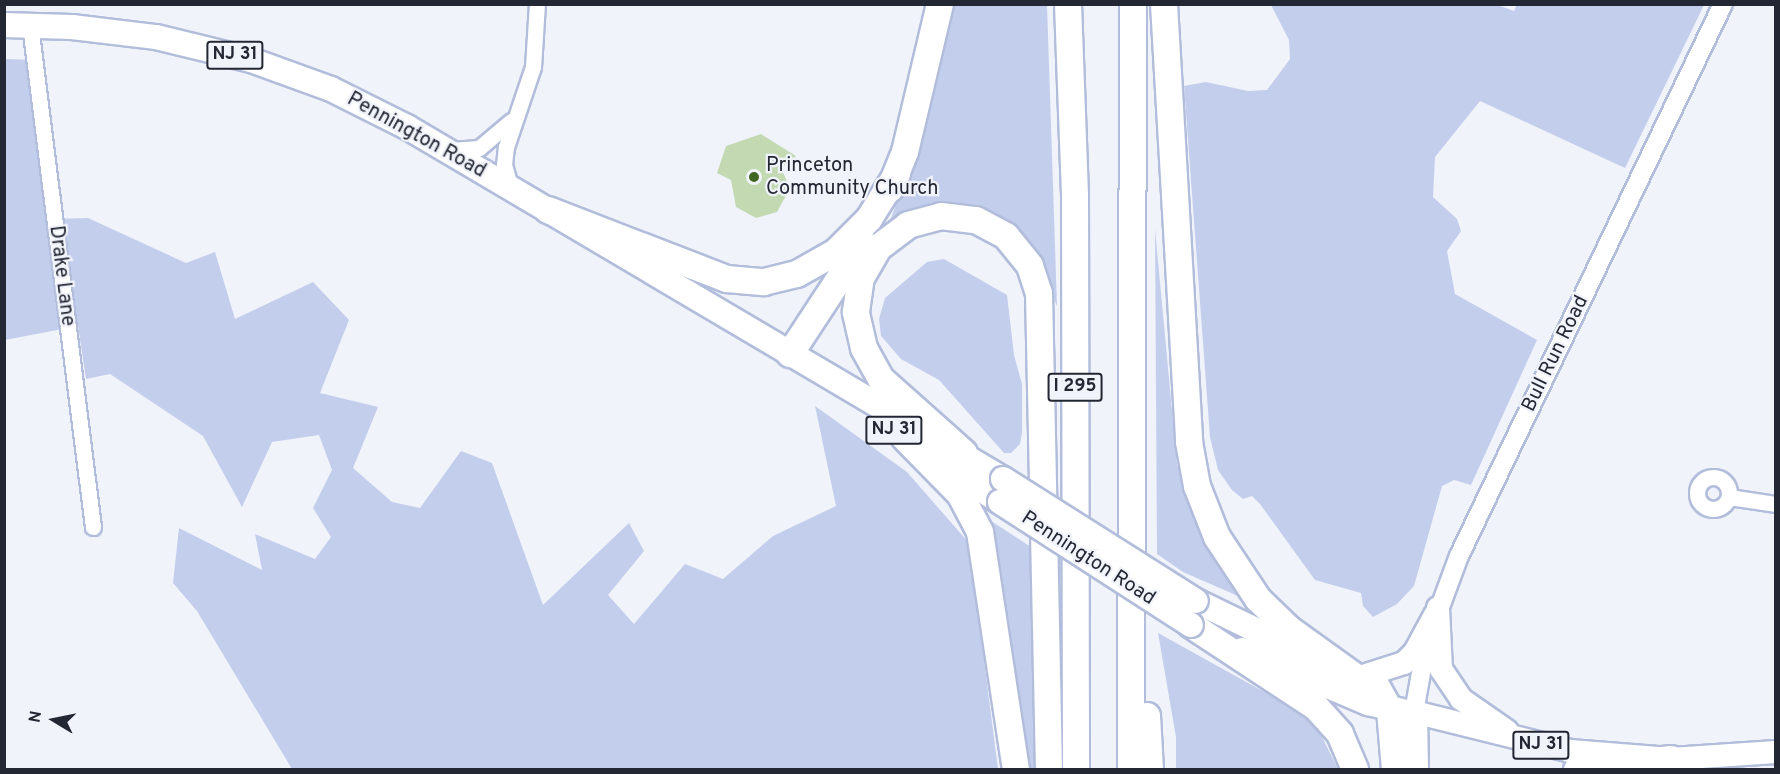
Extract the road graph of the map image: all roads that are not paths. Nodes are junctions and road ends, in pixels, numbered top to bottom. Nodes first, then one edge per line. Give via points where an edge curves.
1 (537, 4) edge
2 (940, 4) edge
3 (1068, 4) edge
4 (1133, 4) edge
5 (1164, 4) edge
6 (1723, 4) edge
7 (4, 25) edge
8 (30, 25) junction
9 (517, 115) junction
10 (447, 150) junction
11 (897, 174) junction
12 (511, 189) junction
13 (548, 210) junction
14 (790, 354) junction
15 (1131, 417) junction
16 (904, 437) junction
17 (964, 453) junction
18 (1002, 491) junction
19 (1729, 497) dead end
20 (1776, 504) edge
21 (93, 527) dead end
22 (1438, 608) junction
23 (1194, 613) junction
24 (1367, 683) junction
25 (1402, 711) junction
26 (1530, 743) junction
27 (1776, 752) edge
28 (1671, 759) junction
29 (1016, 770) edge
30 (1049, 770) edge
31 (1076, 770) edge
32 (1131, 770) edge
33 (1150, 770) edge
34 (1355, 770) edge
35 (1395, 770) edge
36 (1415, 770) edge
37 (1577, 770) edge

1 - 9 street via 533,67
2 - 11 highway
3 - 31 highway, I 295 via 1075,197
4 - 15 highway, I 295
5 - 24 highway via 1189,442 1197,486 1217,537 1258,599 1289,629
6 - 22 street, Bull Run Road
7 - 8 highway, Pennington Road / NJ 31
8 - 10 highway, Pennington Road / NJ 31 via 156,37 251,60 360,102
8 - 21 street, Drake Lane
9 - 10 street via 495,140 480,148
9 - 12 street via 506,147
10 - 12 highway, Pennington Road / NJ 31
11 - 13 highway via 869,219 836,252 796,274 764,282 727,279
11 - 14 highway via 865,239
12 - 13 highway, Pennington Road / NJ 31
13 - 14 highway, Pennington Road / NJ 31
14 - 16 highway, Pennington Road / NJ 31
14 - 17 highway, Pennington Road / NJ 31
15 - 32 highway, I 295
15 - 33 highway
16 - 18 highway, Pennington Road / NJ 31
16 - 29 highway via 960,494 980,532
17 - 18 highway, Pennington Road / NJ 31
17 - 30 highway via 885,385 864,348 856,312 861,278 878,248 908,225 941,216 976,220 1005,236 1030,266 1040,293
18 - 23 highway, Pennington Road / NJ 31, bridge
19 - 20 street
22 - 24 main road via 1415,652 1404,663
22 - 25 street, Bull Run Road via 1420,669
22 - 26 main road via 1437,655 1453,688 1474,711
23 - 24 highway, Pennington Road / NJ 31
23 - 25 highway, Pennington Road / NJ 31 via 1316,682
23 - 34 highway via 1316,707 1340,734
24 - 25 highway
25 - 26 main road, Pennington Road / NJ 31
25 - 35 highway
25 - 36 highway
26 - 28 main road, Pennington Road / NJ 31
27 - 28 main road, Pennington Road / NJ 31
28 - 37 highway

